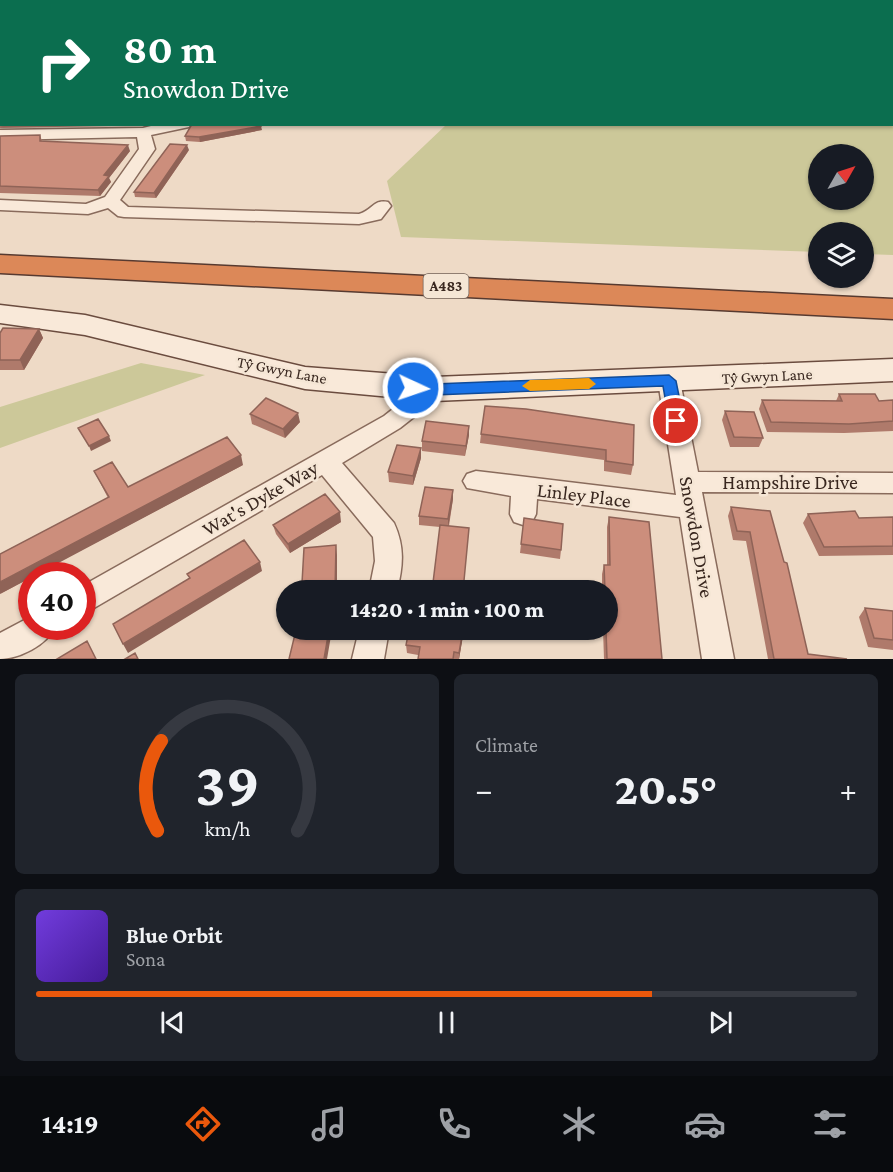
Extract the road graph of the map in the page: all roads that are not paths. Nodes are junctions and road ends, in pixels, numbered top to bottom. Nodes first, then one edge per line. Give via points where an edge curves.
1 (174, 126) edge
2 (31, 130) edge
3 (143, 132) junction
4 (0, 135) edge
5 (111, 201) junction
6 (0, 205) edge
7 (382, 206) dead end
8 (0, 245) edge
9 (0, 264) edge
10 (893, 286) edge
11 (893, 309) edge
12 (0, 314) edge
13 (893, 370) edge
14 (669, 381) junction
15 (434, 389) junction
16 (324, 460) junction
17 (476, 482) dead end
18 (687, 482) junction
19 (893, 483) edge
20 (525, 488) junction
21 (692, 508) junction
22 (523, 514) dead end
23 (386, 580) edge
24 (96, 594) edge
25 (18, 640) edge
26 (372, 640) edge
27 (0, 650) edge
28 (368, 659) edge
29 (718, 659) edge

1 - 3 street
2 - 3 street
2 - 4 street
3 - 5 street via 147,149
5 - 6 street via 88,209
5 - 7 street via 124,212 358,219 375,215
8 - 10 highway, A483
9 - 11 highway, A483
12 - 15 street, Tŷ Gwyn Lane via 85,325 304,378
13 - 14 street, Tŷ Gwyn Lane
14 - 15 street, Tŷ Gwyn Lane
14 - 18 street, Snowdon Drive
15 - 16 street, Wat's Dyke Way via 392,422
16 - 23 street via 384,531 391,557
16 - 24 street, Wat's Dyke Way
17 - 20 street, Linley Place
18 - 19 street, Hampshire Drive
18 - 21 street, Snowdon Drive
20 - 21 street, Linley Place
20 - 22 street
21 - 29 street, Snowdon Drive
25 - 27 street
26 - 28 street

